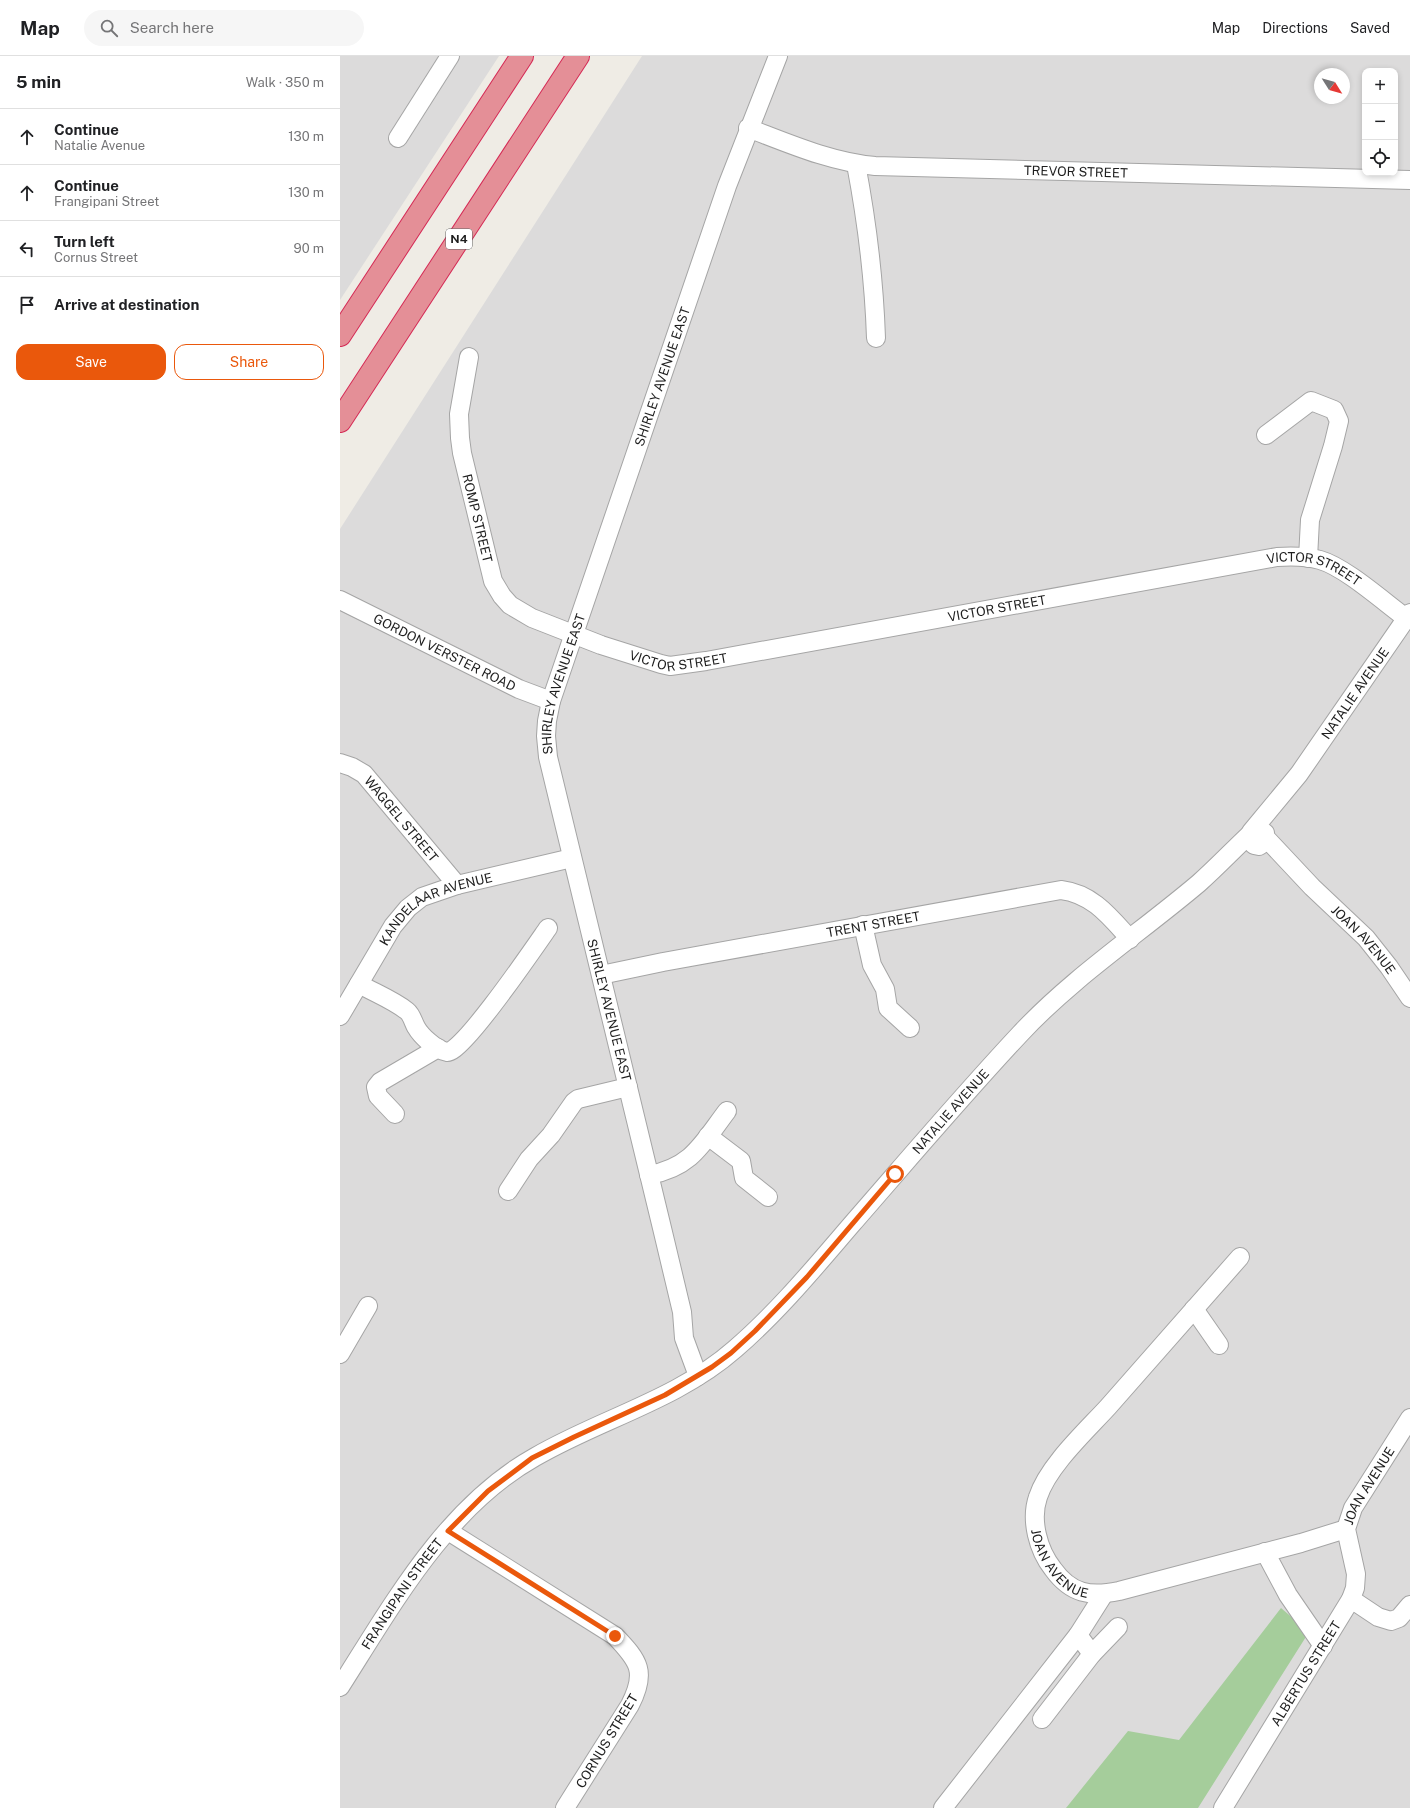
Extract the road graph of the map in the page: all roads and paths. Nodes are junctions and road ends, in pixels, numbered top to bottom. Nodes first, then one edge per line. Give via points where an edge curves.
1 (450, 56) edge
2 (522, 56) edge
3 (578, 56) edge
4 (583, 56) edge
5 (778, 56) edge
6 (555, 91) junction
7 (748, 128) junction
8 (398, 138) dead end
9 (856, 164) junction
10 (1410, 180) edge
11 (340, 335) edge
12 (876, 338) dead end
13 (469, 357) dead end
14 (340, 421) edge
15 (1266, 435) dead end
16 (1308, 558) junction
17 (340, 600) edge
18 (1408, 616) edge
19 (574, 634) junction
20 (552, 701) junction
21 (340, 763) edge
22 (1259, 838) junction
23 (572, 858) junction
24 (457, 885) junction
25 (863, 926) junction
26 (548, 928) dead end
27 (1130, 939) junction
28 (601, 975) junction
29 (359, 984) junction
30 (1410, 998) edge
31 (340, 1016) edge
32 (910, 1028) dead end
33 (438, 1048) junction
34 (628, 1087) junction
35 (727, 1111) dead end
36 (395, 1114) dead end
37 (708, 1136) junction
38 (649, 1175) junction
39 (508, 1191) dead end
40 (768, 1197) dead end
41 (1240, 1257) dead end
42 (368, 1306) dead end
43 (1194, 1309) junction
44 (1220, 1345) dead end
45 (340, 1354) edge
46 (698, 1376) junction
47 (1410, 1418) edge
48 (1346, 1529) junction
49 (448, 1531) junction
50 (1265, 1552) junction
51 (1104, 1594) junction
52 (1351, 1599) junction
53 (1406, 1615) edge
54 (1118, 1627) dead end
55 (1078, 1635) junction
56 (1323, 1646) junction
57 (1092, 1654) junction
58 (340, 1687) edge
59 (1042, 1719) dead end
60 (565, 1808) edge
61 (942, 1808) edge
62 (1222, 1808) edge

1 - 8 street
2 - 11 highway
3 - 6 highway, N4
4 - 6 highway
5 - 7 street, SHIRLEY AVENUE EAST
6 - 14 highway, N4
7 - 9 street, TREVOR STREET via 825,156
7 - 19 street, SHIRLEY AVENUE EAST
9 - 10 street, TREVOR STREET
9 - 12 street via 867,223
13 - 19 street, ROMP STREET via 459,414 460,438 493,581 510,605 532,618
15 - 16 street via 1311,401 1334,410 1338,421 1310,520
16 - 18 street, VICTOR STREET via 1321,560 1339,569
16 - 19 street, VICTOR STREET via 1277,557 1252,561 677,665 666,665 637,657
17 - 20 street, GORDON VERSTER ROAD via 534,695
18 - 22 street, NATALIE AVENUE via 1299,774
19 - 20 street, SHIRLEY AVENUE EAST
20 - 23 street, SHIRLEY AVENUE EAST via 547,721 548,757
21 - 24 street, WAGGEL STREET via 364,774
22 - 27 street, NATALIE AVENUE via 1202,880
22 - 30 street, JOAN AVENUE via 1371,944
23 - 24 street, KANDELAAR AVENUE
23 - 28 street, SHIRLEY AVENUE EAST
24 - 29 street, KANDELAAR AVENUE via 429,894 408,908 393,926
25 - 27 street, TRENT STREET via 1061,890 1075,893 1098,904
25 - 28 street, TRENT STREET
25 - 32 street via 872,965 885,988 888,1008
26 - 33 street via 519,972 466,1037 451,1051 446,1052
27 - 46 street, NATALIE AVENUE via 1034,1020 971,1087 807,1277 745,1340
28 - 34 street, SHIRLEY AVENUE EAST
29 - 31 street, KANDELAAR AVENUE
29 - 33 street via 407,1011 420,1032
33 - 36 street via 380,1082 376,1087 378,1096
34 - 38 street, SHIRLEY AVENUE EAST
34 - 39 street via 574,1102 551,1135 529,1159
35 - 37 street
37 - 38 street via 689,1159 669,1170
37 - 40 street via 741,1161 744,1178
38 - 46 street, SHIRLEY AVENUE EAST via 682,1312 684,1338
41 - 43 street, JOAN AVENUE
42 - 45 street
43 - 44 street
43 - 51 street, JOAN AVENUE via 1055,1468 1045,1481 1038,1498 1035,1508 1036,1525 1042,1550 1050,1565 1063,1581 1076,1590 1094,1595
46 - 49 street, FRANGIPANI STREET via 665,1395 532,1458 488,1491
47 - 48 street, JOAN AVENUE via 1353,1508
48 - 50 street, JOAN AVENUE
48 - 52 street, ALBERTUS STREET via 1356,1574
49 - 58 street, FRANGIPANI STREET via 421,1564
49 - 60 street, CORNUS STREET via 615,1636 634,1656 640,1678 638,1691
50 - 51 street, JOAN AVENUE
50 - 56 street via 1288,1595
51 - 55 street
52 - 53 street via 1385,1620 1391,1621
52 - 56 street, ALBERTUS STREET
54 - 57 street
55 - 57 street
55 - 61 street
56 - 62 street, ALBERTUS STREET
57 - 59 street

